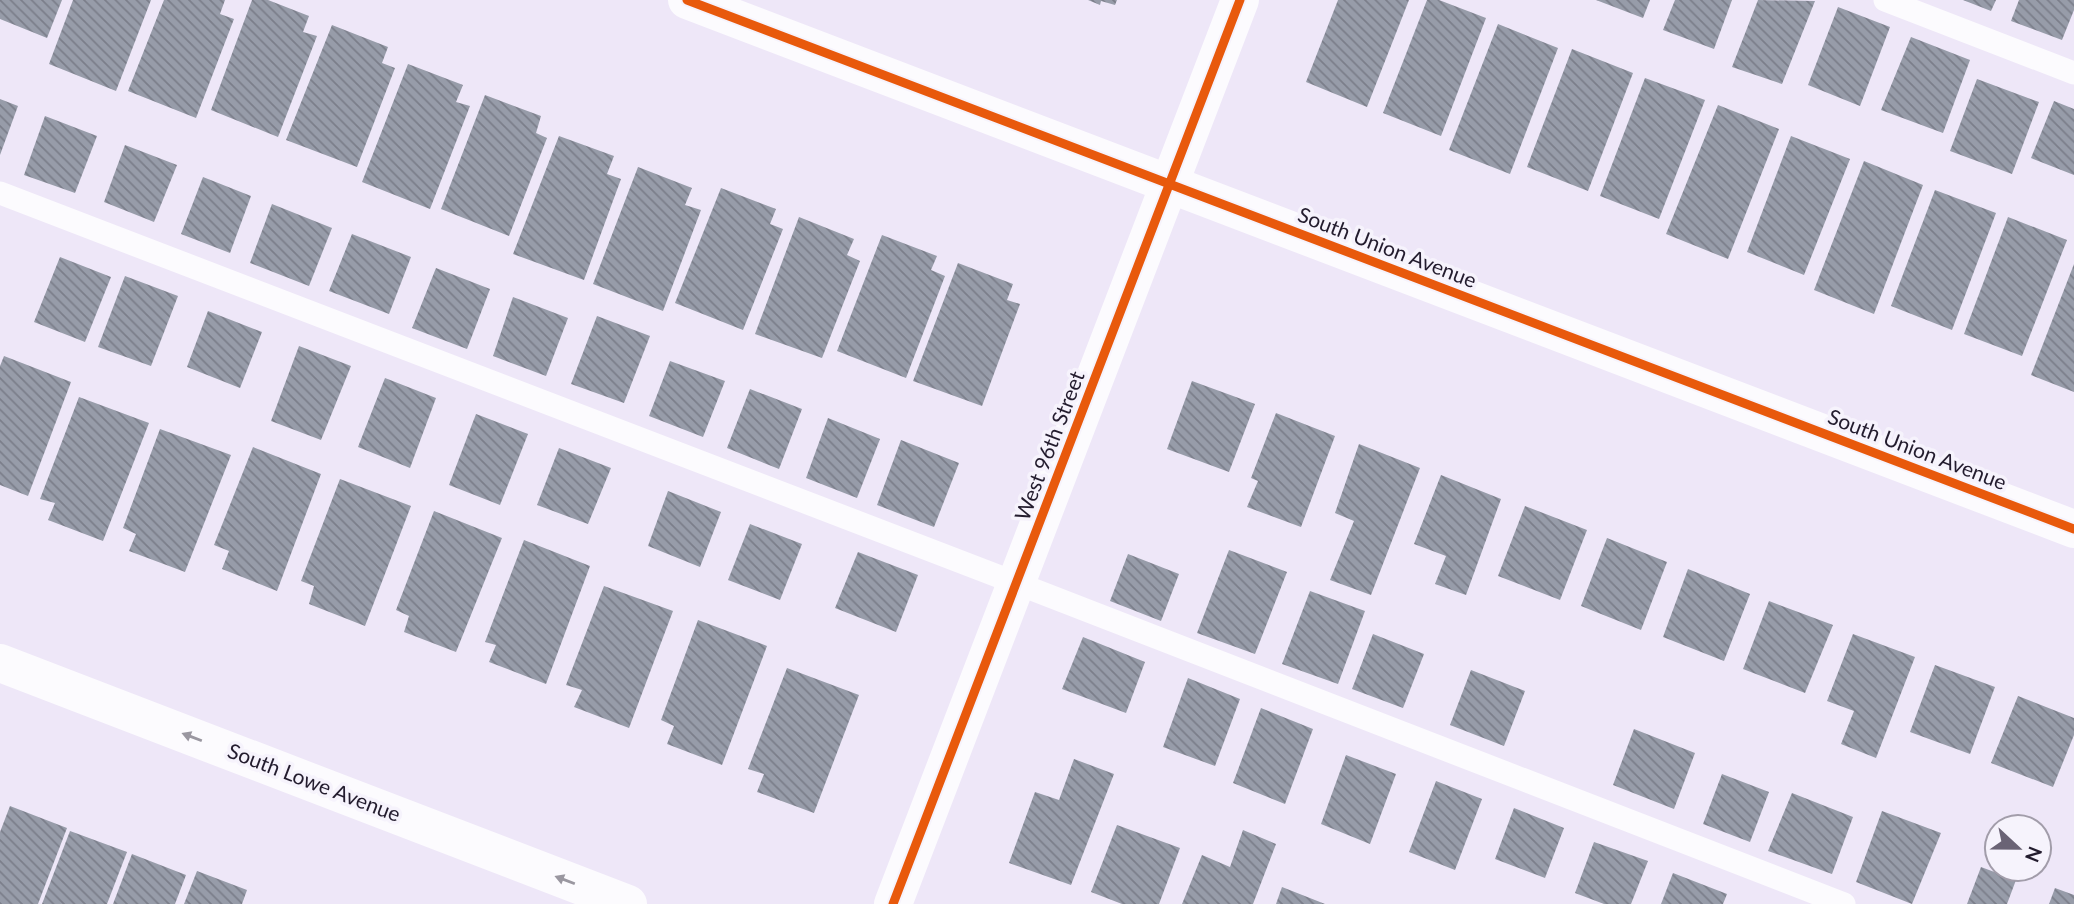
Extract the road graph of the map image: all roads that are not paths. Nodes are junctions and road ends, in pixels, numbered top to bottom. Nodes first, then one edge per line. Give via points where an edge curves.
1 (687, 0) edge
2 (1240, 0) edge
3 (1885, 0) edge
4 (2074, 73) edge
5 (1169, 184) junction
6 (0, 193) edge
7 (2074, 529) edge
8 (1016, 583) junction
9 (0, 663) edge
10 (628, 904) edge
11 (893, 904) edge
12 (1844, 904) edge

1 - 5 street, South Union Avenue
2 - 5 street, West 96th Street
3 - 4 lane
5 - 7 street, South Union Avenue
5 - 8 street, West 96th Street
6 - 8 lane
8 - 11 street, West 96th Street
8 - 12 lane
10 -> 9 street, South Lowe Avenue

